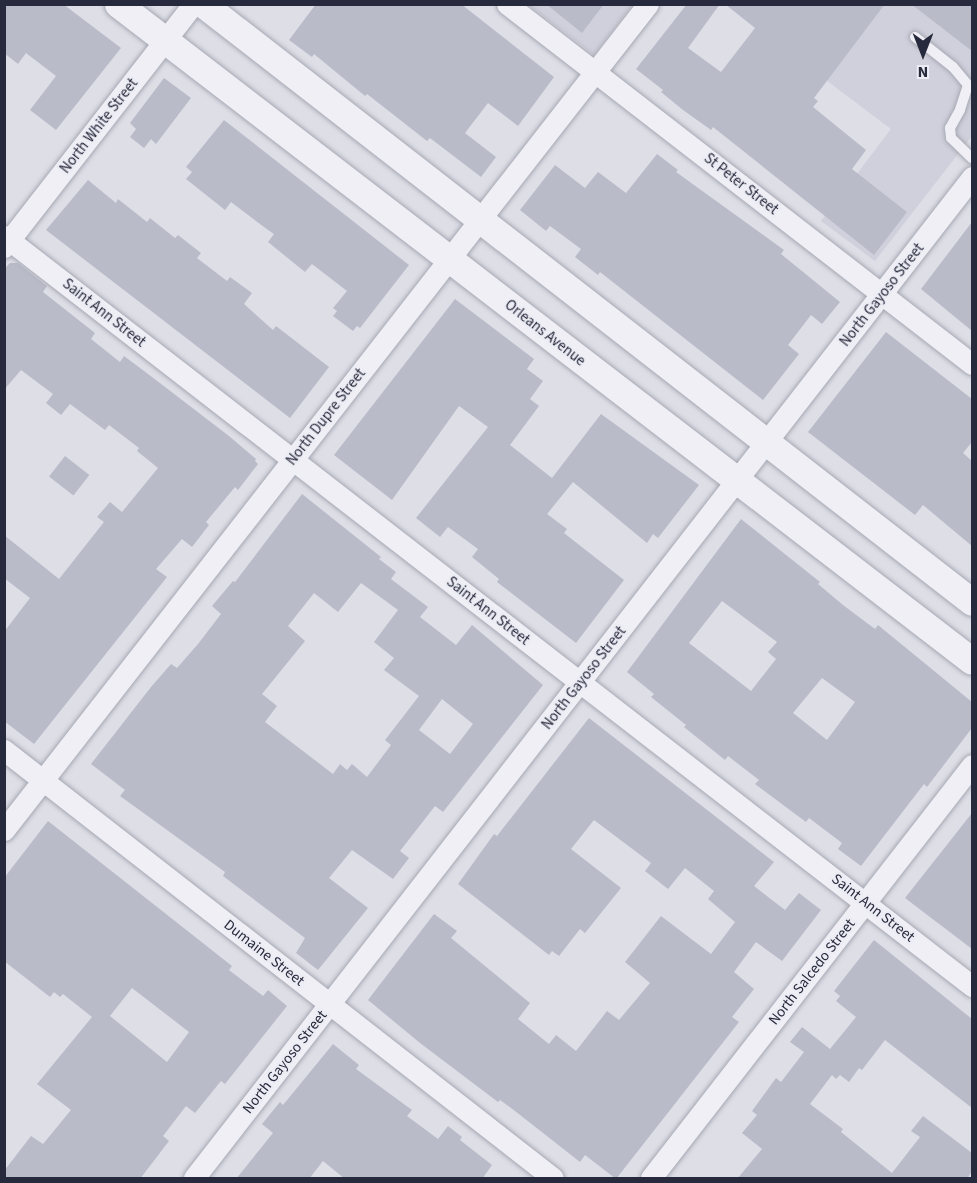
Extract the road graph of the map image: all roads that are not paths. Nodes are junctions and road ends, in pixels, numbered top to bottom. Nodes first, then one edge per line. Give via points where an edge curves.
1 (118, 4) edge
2 (193, 4) edge
3 (203, 4) edge
4 (507, 4) edge
5 (648, 4) edge
6 (915, 37) dead end
7 (165, 41) junction
8 (596, 71) junction
9 (972, 158) edge
10 (972, 177) edge
11 (480, 220) junction
12 (6, 241) edge
13 (450, 259) junction
14 (883, 294) junction
15 (972, 364) edge
16 (767, 443) junction
17 (293, 460) junction
18 (738, 481) junction
19 (972, 602) edge
20 (972, 661) edge
21 (581, 682) junction
22 (4, 750) edge
23 (972, 765) edge
24 (43, 780) junction
25 (4, 830) edge
26 (865, 903) junction
27 (972, 986) edge
28 (330, 1004) junction
29 (194, 1179) edge
30 (553, 1179) edge
31 (651, 1179) edge

1 - 7 street, Orleans Avenue
2 - 7 street, North White Street
3 - 11 street
4 - 8 street, St Peter Street
5 - 8 street, North Dupre Street
6 - 9 lane via 953,67 968,85 950,128 951,138
7 - 12 street, North White Street
7 - 13 street, Orleans Avenue
8 - 11 street, North Dupre Street
8 - 14 street, St Peter Street
10 - 14 street, North Gayoso Street
11 - 13 street, North Dupre Street
11 - 16 street
12 - 17 street, Saint Ann Street
13 - 17 street, North Dupre Street
13 - 18 street, Orleans Avenue
14 - 15 street, St Peter Street
14 - 16 street, North Gayoso Street
16 - 18 street, North Gayoso Street
16 - 19 street
17 - 21 street, Saint Ann Street
17 - 24 street, North Dupre Street
18 - 20 street, Orleans Avenue
18 - 21 street, North Gayoso Street
21 - 26 street, Saint Ann Street
21 - 28 street, North Gayoso Street
22 - 24 street, Dumaine Street
23 - 26 street, North Salcedo Street
24 - 25 street, North Dupre Street
24 - 28 street, Dumaine Street
26 - 27 street, Saint Ann Street
26 - 31 street, North Salcedo Street
28 - 29 street, North Gayoso Street
28 - 30 street, Dumaine Street

